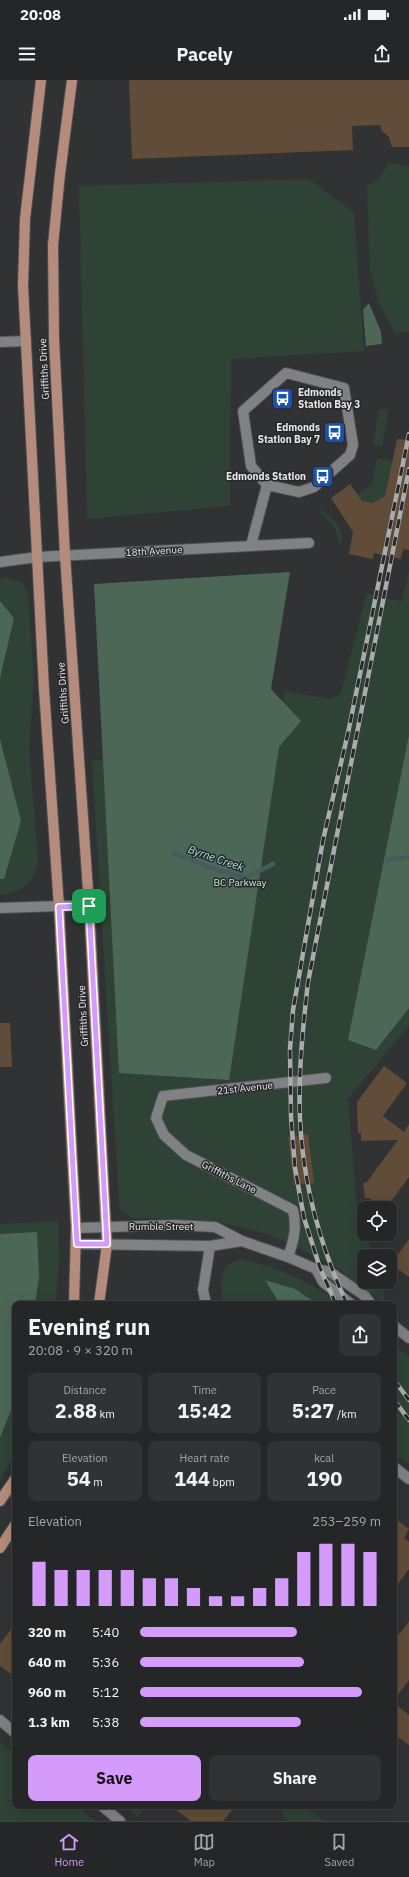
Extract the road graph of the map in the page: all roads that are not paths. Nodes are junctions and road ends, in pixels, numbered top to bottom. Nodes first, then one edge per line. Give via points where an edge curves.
1 (41, 80) edge
2 (72, 80) edge
3 (26, 341) junction
4 (0, 342) edge
5 (267, 485) junction
6 (309, 543) dead end
7 (251, 545) junction
8 (65, 555) junction
9 (37, 557) junction
10 (0, 562) edge
11 (89, 906) junction
12 (59, 907) junction
13 (0, 908) edge
14 (326, 1078) dead end
15 (163, 1096) joint
16 (106, 1227) junction
17 (76, 1228) junction
18 (242, 1241) junction
19 (77, 1244) junction
20 (107, 1244) junction
21 (210, 1246) junction
22 (288, 1257) junction
23 (316, 1269) junction
24 (74, 1301) edge
25 (98, 1301) edge
26 (205, 1301) edge
27 (347, 1301) edge
28 (369, 1301) edge
29 (397, 1328) edge
30 (409, 1338) edge
31 (397, 1469) edge
32 (409, 1479) edge
33 (12, 1483) edge
34 (0, 1501) edge
35 (12, 1530) edge
36 (0, 1548) edge
37 (0, 1720) edge
38 (12, 1730) edge
39 (106, 1809) edge
40 (120, 1821) edge

1 - 3 main road, Griffiths Drive via 25,219 23,286
2 - 8 main road, Griffiths Drive via 53,245 54,339
3 - 4 street
3 - 9 main road, Griffiths Drive
5 - 5 street via 251,466 243,411 286,373 344,388 353,445 350,455 314,487 299,492
5 - 7 street
6 - 7 street, 18th Avenue
7 - 8 street, 18th Avenue
8 - 9 street, 18th Avenue
8 - 11 main road, Griffiths Drive
9 - 10 street, 18th Avenue
9 - 12 main road, Griffiths Drive
11 - 12 street
11 - 16 main road, Griffiths Drive
12 - 13 street
12 - 17 main road, Griffiths Drive
14 - 15 street, 21st Avenue
15 - 22 street, Griffiths Lane via 156,1118 164,1135 180,1150 292,1210 296,1223 295,1237
16 - 17 street, Rumble Street
16 - 18 street, Rumble Street via 215,1227
16 - 20 main road, Griffiths Drive
17 - 19 main road, Griffiths Drive
18 - 21 street, Rumble Street
18 - 22 street, Rumble Street
19 - 20 street, Rumble Street
19 - 24 main road, Griffiths Drive
20 - 21 street, Rumble Street
20 - 25 main road, Griffiths Drive
21 - 26 street via 203,1290
22 - 23 street, Rumble Street
23 - 27 street via 323,1282
23 - 28 street, Rumble Street via 330,1272
29 - 30 street
31 - 32 street
33 - 34 main road
35 - 36 main road
37 - 38 street
39 - 40 street

